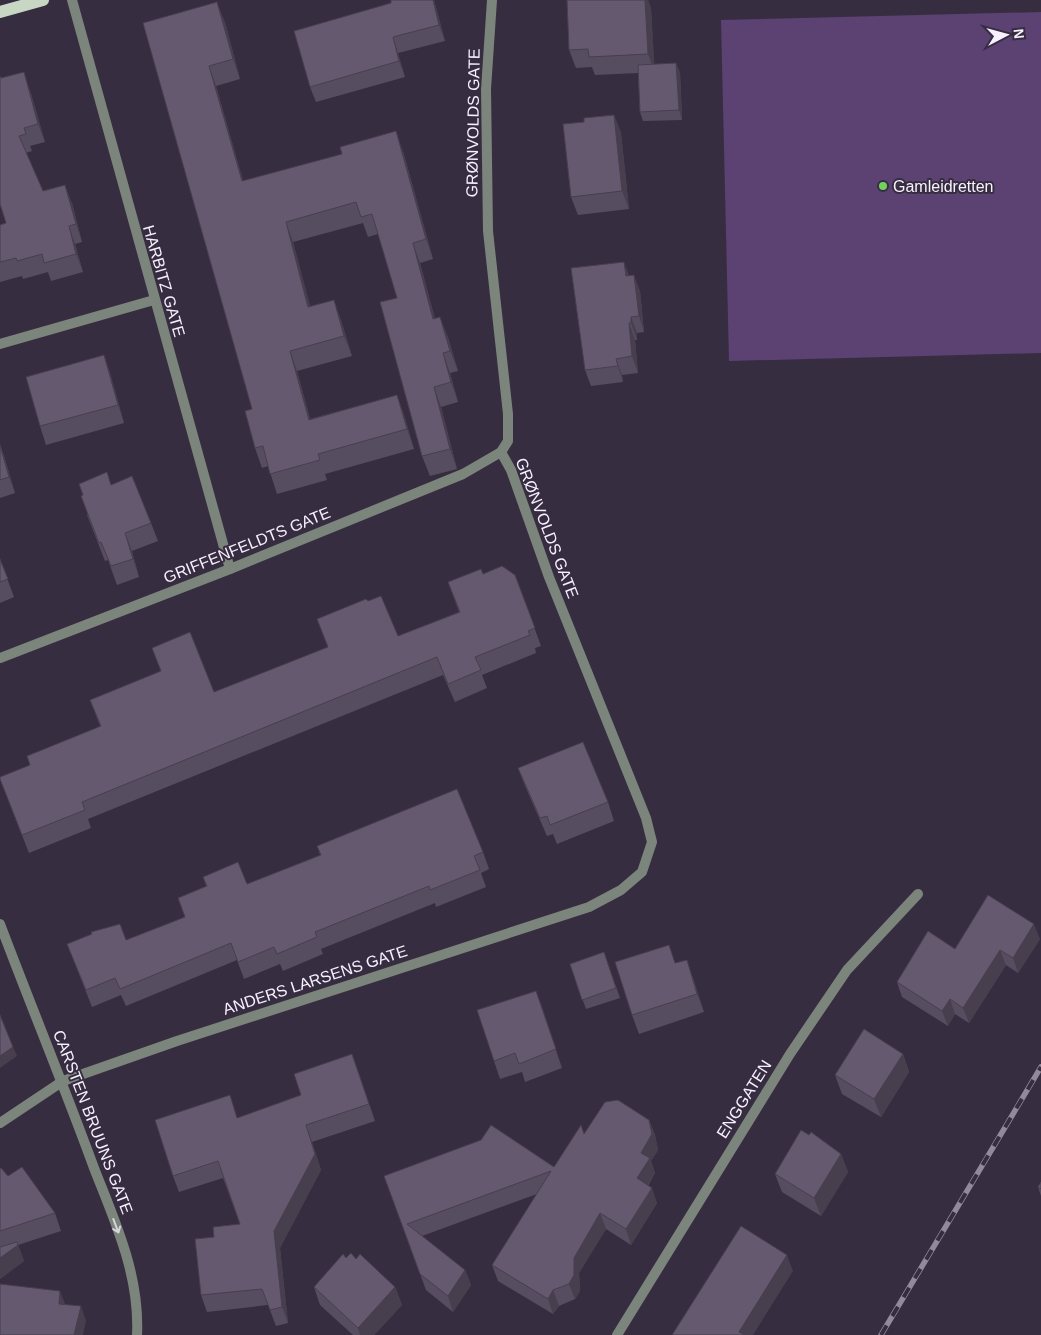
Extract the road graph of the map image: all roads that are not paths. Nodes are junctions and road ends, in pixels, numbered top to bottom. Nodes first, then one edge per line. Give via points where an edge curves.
1 (43, 0) edge
2 (72, 0) edge
3 (492, 0) edge
4 (0, 12) edge
5 (154, 300) junction
6 (0, 344) edge
7 (501, 452) junction
8 (230, 569) junction
9 (0, 658) edge
10 (642, 872) joint
11 (918, 894) dead end
12 (0, 924) edge
13 (63, 1081) junction
14 (0, 1123) edge
15 (137, 1335) edge
16 (617, 1335) edge

1 - 4 main road
2 - 5 street, HARBITZ GATE
3 - 7 street, GRØNVOLDS GATE via 486,89 488,212 508,414 508,441
5 - 6 street
5 - 8 street, HARBITZ GATE
7 - 8 street, GRIFFENFELDTS GATE via 463,474
7 - 10 street, GRØNVOLDS GATE via 511,470 549,577 646,818 652,842
8 - 9 street, GRIFFENFELDTS GATE
10 - 13 street, ANDERS LARSENS GATE via 621,890 589,906
11 - 16 street, ENGGATEN via 848,970 790,1054
12 - 13 street, CARSTEN BRUUNS GATE
13 - 14 street, ANDERS LARSENS GATE
13 -> 15 street, CARSTEN BRUUNS GATE via 130,1262 138,1318

